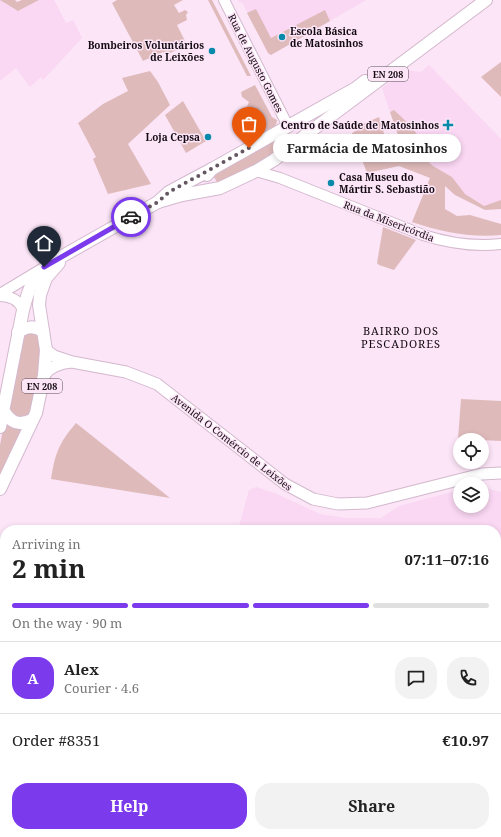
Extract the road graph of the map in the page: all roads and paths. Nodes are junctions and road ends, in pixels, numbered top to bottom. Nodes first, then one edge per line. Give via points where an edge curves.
1 (224, 0) edge
2 (473, 0) edge
3 (486, 0) edge
4 (288, 126) junction
5 (290, 149) junction
6 (274, 160) junction
7 (212, 169) junction
8 (256, 171) junction
9 (280, 178) junction
10 (207, 191) junction
11 (158, 202) junction
12 (501, 244) edge
13 (68, 254) junction
14 (40, 270) junction
15 (28, 291) junction
16 (2, 293) edge
17 (40, 305) junction
18 (23, 310) junction
19 (18, 332) junction
20 (43, 332) junction
21 (46, 350) junction
22 (72, 362) junction
23 (44, 375) junction
24 (3, 410) junction
25 (32, 420) junction
26 (0, 427) edge
27 (501, 473) edge
28 (469, 477) edge
29 (489, 478) edge
30 (501, 478) edge
31 (453, 481) edge
32 (0, 489) edge

1 - 4 street, Rua de Augusto Gomes
2 - 4 main road, EN 208 via 356,88
3 - 5 main road, EN 208
4 - 5 main road via 293,135
4 - 7 main road
5 - 6 main road
6 - 8 main road
6 - 9 street
7 - 10 main road via 205,178
7 - 11 main road, EN 208 via 169,192
8 - 9 street, Rua da Misericórdia
8 - 10 main road via 220,188
9 - 12 street, Rua da Misericórdia via 445,242 469,245
10 - 11 main road, EN 208
11 - 13 main road, EN 208
13 - 14 main road
13 - 17 main road, EN 208 via 42,285
14 - 15 main road, EN 208
14 - 16 street
15 - 16 street via 16,288
15 - 17 main road via 35,296
15 - 18 main road, EN 208
16 - 18 street via 14,299
17 - 20 main road, EN 208
18 - 19 main road, EN 208
19 - 20 main road via 33,327
19 - 24 main road, EN 208
20 - 21 main road, EN 208
21 - 22 main road, Avenida O Comércio de Leixões via 54,356
21 - 23 main road, EN 208
22 - 23 main road, Avenida O Comércio de Leixões via 56,365
22 - 31 main road, Avenida O Comércio de Leixões via 126,372 156,384 285,484 313,499 338,504 367,503
23 - 25 main road, EN 208 via 36,413
24 - 25 main road via 16,424
24 - 26 main road, EN 208
25 - 32 main road, EN 208
27 - 28 main road, Avenida O Comércio de Leixões
29 - 30 main road, Avenida O Comércio de Leixões

